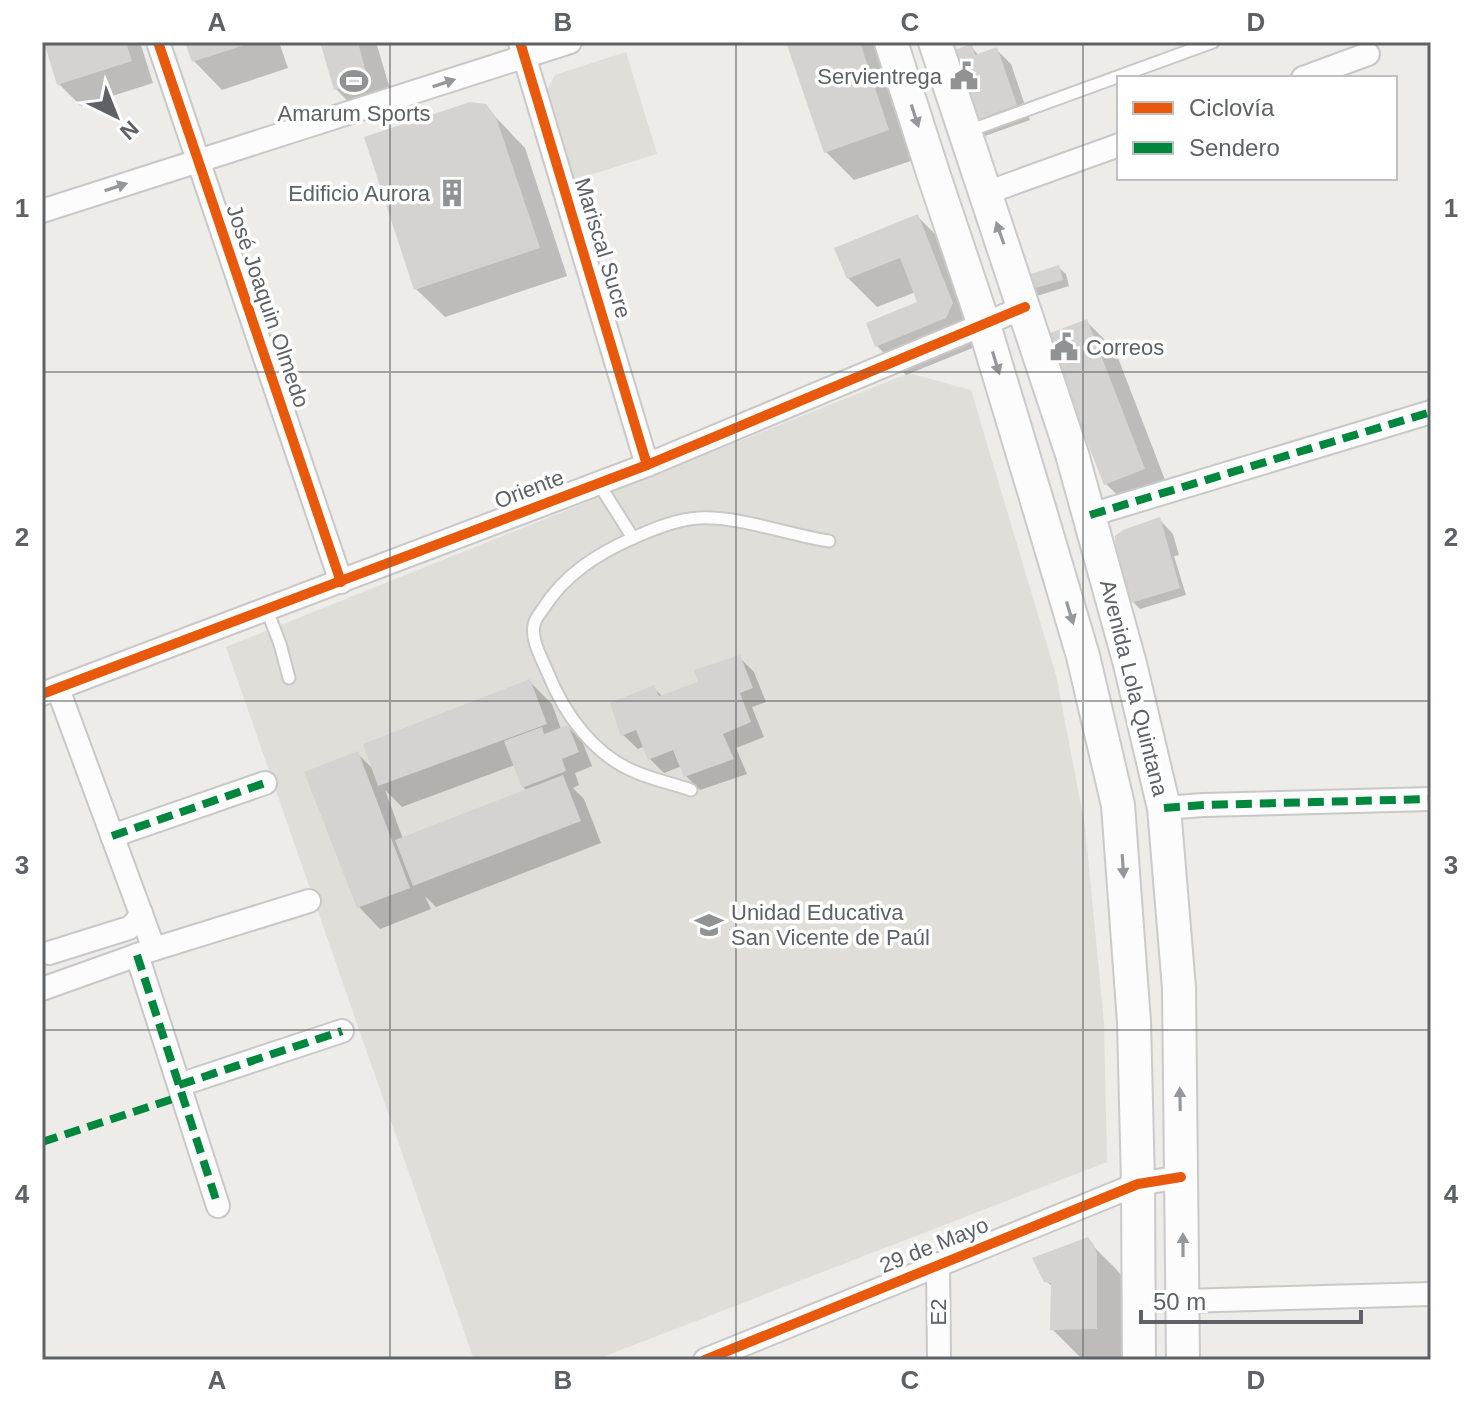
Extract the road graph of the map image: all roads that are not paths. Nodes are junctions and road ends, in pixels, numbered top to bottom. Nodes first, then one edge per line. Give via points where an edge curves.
1 (158, 42) edge
2 (570, 42) edge
3 (891, 42) edge
4 (935, 42) edge
5 (1213, 42) edge
6 (522, 50) edge
7 (1368, 54) dead end
8 (1121, 76) edge
9 (1308, 76) edge
10 (1117, 77) edge
11 (966, 133) junction
12 (1117, 146) edge
13 (198, 161) junction
14 (986, 193) junction
15 (42, 211) edge
16 (1025, 307) junction
17 (984, 325) junction
18 (1431, 412) edge
19 (647, 465) junction
20 (599, 484) junction
21 (1090, 515) junction
22 (633, 538) junction
23 (829, 541) dead end
24 (341, 582) junction
25 (267, 610) junction
26 (289, 678) dead end
27 (50, 692) edge
28 (265, 783) dead end
29 (691, 790) dead end
30 (1431, 799) edge
31 (1164, 808) junction
32 (112, 836) junction
33 (309, 901) dead end
34 (141, 913) junction
35 (145, 952) junction
36 (49, 953) dead end
37 (42, 989) edge
38 (342, 1031) dead end
39 (179, 1085) junction
40 (1181, 1177) junction
41 (1138, 1184) junction
42 (218, 1206) dead end
43 (938, 1264) junction
44 (1431, 1294) edge
45 (1183, 1301) junction
46 (705, 1360) edge
47 (939, 1360) edge
48 (1139, 1360) edge
49 (1183, 1360) edge

1 - 13 street, José Joaquin Olmedo
2 - 6 street
3 -> 17 main road, Avenida Lola Quintana
4 - 11 main road, Avenida Lola Quintana
5 - 8 lane
13 -> 6 street
6 - 19 street, Mariscal Sucre
7 - 9 street
10 - 11 lane
11 - 14 main road, Avenida Lola Quintana
12 - 14 street
15 -> 13 street
13 - 24 street, José Joaquin Olmedo
16 -> 14 main road, Avenida Lola Quintana
16 - 17 street, Oriente
16 - 21 main road, Avenida Lola Quintana
17 - 19 street, Oriente
17 -> 41 main road, Avenida Lola Quintana via 1083,656 1118,805 1134,1022
18 - 21 street
19 - 20 street, Oriente
20 - 22 lane
20 - 24 street, Oriente
21 - 31 main road, Avenida Lola Quintana
22 - 23 lane via 697,518
22 - 29 lane via 565,581 534,623 534,638 555,691 581,730 608,757 637,773
24 - 25 street, Oriente
25 - 26 lane
25 - 27 street, Oriente
27 - 32 street
28 - 32 street
30 - 31 street
40 -> 31 main road, Avenida Lola Quintana via 1179,988
32 - 34 street
33 - 35 street
34 - 35 street
34 - 36 street via 129,928
35 - 37 street
35 - 39 street
38 - 39 street
39 - 42 street
40 - 41 street, 29 de Mayo
45 -> 40 main road, Avenida Lola Quintana
41 - 43 street, 29 de Mayo
41 - 48 main road, Avenida Lola Quintana
43 - 46 street, 29 de Mayo
43 - 47 street, E2
44 - 45 street
45 - 49 main road, Avenida Lola Quintana

